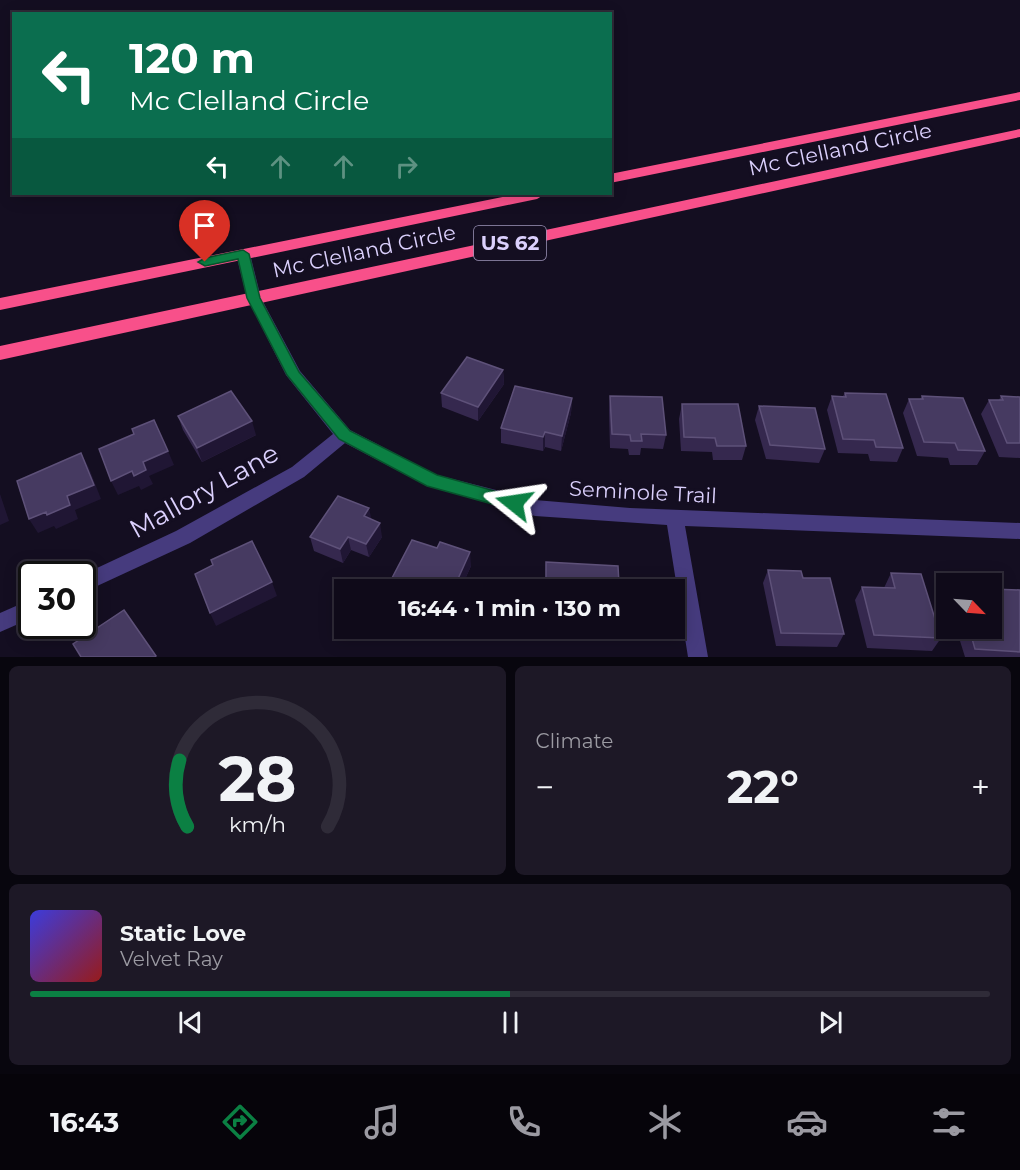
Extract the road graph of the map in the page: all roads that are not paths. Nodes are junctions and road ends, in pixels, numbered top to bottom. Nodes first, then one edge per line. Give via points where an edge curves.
1 (1020, 96) edge
2 (1020, 133) edge
3 (612, 179) edge
4 (532, 195) edge
5 (243, 254) junction
6 (254, 298) junction
7 (0, 304) edge
8 (0, 353) edge
9 (344, 435) junction
10 (675, 518) junction
11 (1020, 531) edge
12 (96, 578) edge
13 (18, 615) edge
14 (0, 623) edge
15 (698, 657) edge

1 - 3 highway, Mc Clelland Circle
2 - 6 highway, Mc Clelland Circle / US 62
4 - 5 highway, Mc Clelland Circle / US 62
5 - 6 street, Seminole Trail
5 - 7 highway, Mc Clelland Circle / US 62
6 - 8 highway, Mc Clelland Circle / US 62
6 - 9 street, Seminole Trail via 294,375
9 - 10 street, Seminole Trail via 433,481 535,508
9 - 12 street, Mallory Lane via 289,477 183,537
10 - 11 street, Seminole Trail
10 - 15 street
13 - 14 street

